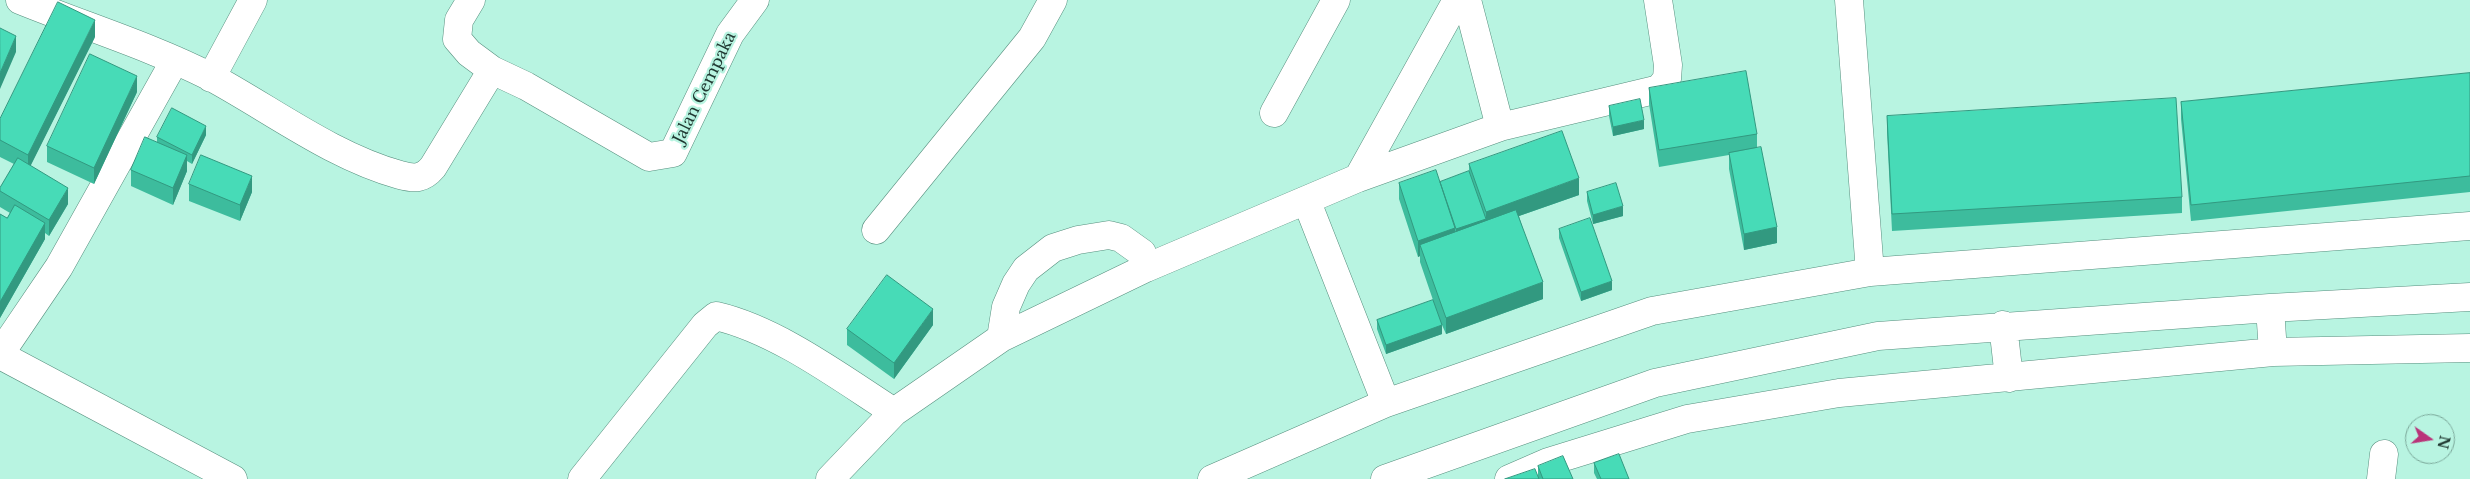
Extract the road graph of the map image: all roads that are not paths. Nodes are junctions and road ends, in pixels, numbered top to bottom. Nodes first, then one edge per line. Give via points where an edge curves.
1 (20, 0) edge
2 (254, 0) edge
3 (471, 0) edge
4 (755, 0) edge
5 (1053, 0) edge
6 (1336, 0) edge
7 (1457, 0) edge
8 (1466, 0) edge
9 (1658, 0) edge
10 (1849, 0) edge
11 (175, 60) junction
12 (492, 70) junction
13 (211, 78) junction
14 (1274, 113) dead end
15 (1500, 127) junction
16 (1358, 178) junction
17 (1307, 202) junction
18 (2470, 226) edge
19 (876, 230) dead end
20 (1146, 268) junction
21 (1870, 272) junction
22 (2470, 297) edge
23 (2270, 308) junction
24 (2003, 325) junction
25 (1001, 338) junction
26 (2470, 348) edge
27 (2273, 352) junction
28 (0, 355) edge
29 (2008, 378) junction
30 (1386, 403) junction
31 (894, 412) junction
32 (233, 479) edge
33 (582, 479) edge
34 (830, 479) edge
35 (1212, 479) edge
36 (1385, 479) edge
37 (1509, 479) edge

1 - 11 street
2 - 13 street
3 - 12 street via 459,20 457,39 469,53
4 - 12 street, Jalan Cempaka via 730,34 673,153 649,157
5 - 19 street via 1032,38
6 - 14 street
7 - 16 street
8 - 15 street
9 - 15 street via 1668,65 1667,79 1659,89
10 - 21 street
11 - 13 street
11 - 28 street via 59,267
12 - 13 street via 433,167 418,178 379,168 336,149
15 - 16 street
16 - 17 street
17 - 20 street
17 - 30 street
18 - 21 street
20 - 25 street
20 - 25 street via 1142,253 1121,238 1109,235 1053,248 1026,269 1016,284 1006,307
21 - 30 street via 1652,311
22 - 23 street
23 - 24 street
23 - 27 street
24 - 29 street
24 - 36 street via 1878,336 1655,383
25 - 31 street
26 - 27 street
27 - 29 street
28 - 32 street
29 - 37 street via 1839,394 1687,419 1548,462
30 - 35 street
31 - 33 street via 796,350 731,319 716,316 705,325
31 - 34 street

